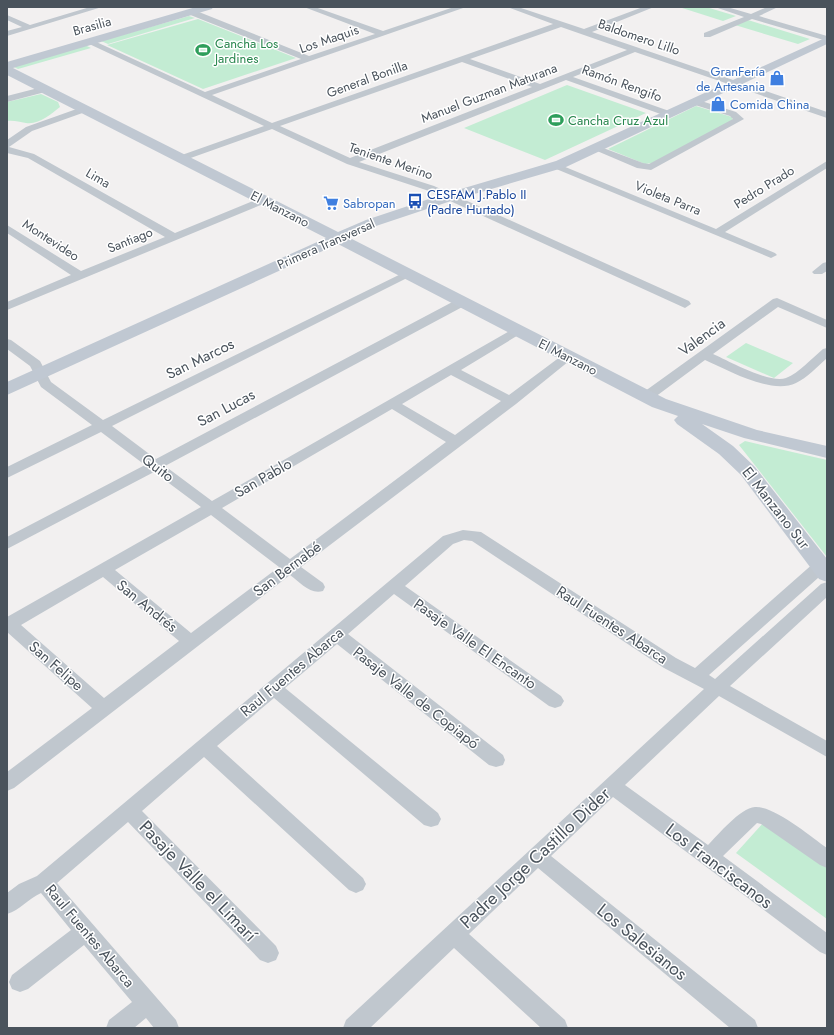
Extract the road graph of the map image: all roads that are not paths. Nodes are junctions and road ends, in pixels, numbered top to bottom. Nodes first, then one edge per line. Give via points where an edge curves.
1 (75, 7) edge
2 (98, 7) edge
3 (208, 7) edge
4 (308, 7) edge
5 (326, 7) edge
6 (462, 7) edge
7 (511, 7) edge
8 (650, 7) edge
9 (719, 7) edge
10 (774, 7) edge
11 (316, 10) junction
12 (84, 11) junction
13 (191, 12) junction
14 (751, 16) junction
15 (7, 17) edge
16 (561, 24) junction
17 (28, 27) junction
18 (584, 32) junction
19 (7, 34) edge
20 (382, 34) junction
21 (707, 35) dead end
22 (827, 40) edge
23 (89, 42) junction
24 (636, 49) junction
25 (462, 58) junction
26 (309, 59) junction
27 (7, 66) edge
28 (7, 70) edge
29 (566, 77) junction
30 (735, 83) junction
31 (541, 87) junction
32 (46, 89) junction
33 (204, 95) junction
34 (7, 99) edge
35 (695, 102) junction
36 (85, 109) junction
37 (669, 114) junction
38 (827, 115) edge
39 (272, 126) junction
40 (7, 144) edge
41 (595, 148) junction
42 (7, 150) edge
43 (182, 158) junction
44 (350, 162) junction
45 (827, 164) edge
46 (554, 166) junction
47 (449, 196) junction
48 (264, 200) junction
49 (7, 228) edge
50 (717, 233) junction
51 (174, 237) junction
52 (338, 238) junction
53 (771, 255) dead end
54 (407, 274) junction
55 (80, 276) junction
56 (462, 302) junction
57 (685, 304) dead end
58 (7, 306) edge
59 (827, 324) edge
60 (518, 332) junction
61 (7, 343) edge
62 (827, 352) edge
63 (705, 355) junction
64 (568, 357) junction
65 (451, 370) junction
66 (40, 374) junction
67 (7, 389) edge
68 (652, 400) junction
69 (511, 401) junction
70 (393, 404) junction
71 (102, 426) junction
72 (737, 430) junction
73 (456, 442) junction
74 (720, 445) junction
75 (827, 452) edge
76 (155, 466) junction
77 (7, 472) edge
78 (211, 508) junction
79 (7, 544) edge
80 (290, 567) junction
81 (103, 570) junction
82 (824, 570) edge
83 (394, 586) junction
84 (317, 587) dead end
85 (827, 588) edge
86 (8, 624) edge
87 (337, 635) junction
88 (191, 642) junction
89 (696, 677) junction
90 (274, 688) junction
91 (716, 688) junction
92 (555, 702) dead end
93 (104, 708) junction
94 (204, 746) junction
95 (827, 750) edge
96 (496, 760) dead end
97 (7, 783) edge
98 (612, 786) junction
99 (129, 810) junction
100 (431, 819) dead end
101 (537, 856) junction
102 (709, 857) junction
103 (827, 859) edge
104 (44, 882) junction
105 (356, 884) dead end
106 (7, 905) edge
107 (86, 931) junction
108 (454, 934) junction
109 (827, 945) edge
110 (268, 953) dead end
111 (20, 982) dead end
112 (147, 1003) junction
113 (359, 1026) edge
114 (117, 1028) edge
115 (168, 1028) edge
116 (557, 1028) edge
117 (747, 1028) edge

1 - 12 street
2 - 12 street
3 - 13 street, Brasilia
4 - 11 street
5 - 11 street
6 - 20 street, Los Maquis
7 - 16 street, Baldomero Lillo
8 - 18 street
9 - 14 street
10 - 14 street
11 - 20 street
12 - 17 street
13 - 23 street, Brasilia
13 - 26 street
14 - 21 street
14 - 22 street
15 - 17 street
16 - 18 street, Baldomero Lillo
16 - 25 street, General Bonilla
17 - 19 street
18 - 24 street, Baldomero Lillo
20 - 26 street, Los Maquis
22 - 30 street, Primera Transversal
23 - 27 street, Brasilia
23 - 33 street, Teniente Merino
24 - 29 street, Manuel Guzman Maturana
24 - 30 street, Baldomero Lillo
25 - 31 street
25 - 39 street, General Bonilla
26 - 33 street, Los Maquis
28 - 32 street, El Manzano
29 - 31 street, Manuel Guzman Maturana
29 - 37 street, Ramón Rengifo
30 - 35 street, Primera Transversal
30 - 38 street, Baldomero Lillo
31 - 44 street, Manuel Guzman Maturana
32 - 34 street
32 - 36 street, El Manzano
33 - 39 street, Teniente Merino
35 - 37 street, Primera Transversal
35 - 41 street via 733,114 739,119 651,167 641,166
36 - 40 street via 29,129
36 - 43 street, El Manzano
37 - 41 street, Primera Transversal
39 - 43 street, General Bonilla
39 - 44 street, Teniente Merino
41 - 46 street, Primera Transversal
42 - 51 street, Lima via 31,156
43 - 48 street, El Manzano
44 - 47 street, Teniente Merino
45 - 50 street, Pedro Prado
46 - 47 street, Primera Transversal
46 - 50 street, Violeta Parra
47 - 52 street, Primera Transversal via 371,223
47 - 57 street, Teniente Merino
48 - 51 street, Santiago
48 - 52 street, El Manzano
49 - 55 street, Montevideo
50 - 53 street, Violeta Parra
51 - 55 street, Santiago
52 - 54 street, El Manzano
52 - 66 street, Primera Transversal
54 - 56 street, El Manzano
54 - 71 street, San Marcos
55 - 58 street, Santiago
56 - 60 street, El Manzano
56 - 76 street, San Lucas
59 - 63 street, Valencia via 777,302
60 - 64 street, El Manzano
60 - 65 street, San Pablo
61 - 66 street, Quito via 35,364
62 - 63 street via 790,381 778,382 764,379
63 - 68 street, Valencia
64 - 68 street, El Manzano
64 - 69 street, San Bernabé
65 - 69 street
65 - 70 street, San Pablo
66 - 67 street, Primera Transversal
66 - 71 street, Quito via 46,384
68 - 72 street, El Manzano
68 - 74 street, El Manzano
69 - 73 street, San Bernabé
70 - 73 street
70 - 78 street, San Pablo
71 - 76 street, Quito
71 - 77 street, San Marcos
72 - 74 street
72 - 75 street, El Manzano
73 - 80 street, San Bernabé
74 - 82 street, El Manzano Sur via 763,488
76 - 78 street, Quito
76 - 79 street, San Lucas
78 - 80 street, Quito
78 - 81 street, San Pablo
80 - 84 street, Quito
80 - 88 street, San Bernabé
81 - 86 street, San Pablo
81 - 88 street, San Andrés
82 - 89 street
83 - 87 street, Raul Fuentes Abarca
83 - 89 street, Raul Fuentes Abarca via 452,537 476,536
83 - 92 street, Pasaje Valle El Encanto
85 - 91 street, Padre Jorge Castillo Dider
86 - 93 street, San Felipe
87 - 90 street, Raul Fuentes Abarca
87 - 96 street, Pasaje Valle de Copiapó
88 - 93 street, San Bernabé
89 - 91 street, Raul Fuentes Abarca
90 - 94 street, Raul Fuentes Abarca
90 - 100 street
91 - 95 street, Raul Fuentes Abarca via 747,703
91 - 98 street, Padre Jorge Castillo Dider
93 - 97 street, San Bernabé
94 - 99 street, Raul Fuentes Abarca
94 - 105 street
98 - 101 street, Padre Jorge Castillo Dider
98 - 102 street, Los Franciscanos
99 - 104 street, Raul Fuentes Abarca
99 - 110 street, Pasaje Valle el Limarí
101 - 108 street, Padre Jorge Castillo Dider
101 - 117 street, Los Salesianos
102 - 103 street via 746,820 755,815 766,817
102 - 109 street, Los Franciscanos
104 - 106 street via 26,890
104 - 107 street, Raul Fuentes Abarca
107 - 111 street
107 - 112 street, Raul Fuentes Abarca
108 - 113 street, Padre Jorge Castillo Dider
108 - 116 street
112 - 114 street
112 - 115 street, Raul Fuentes Abarca

